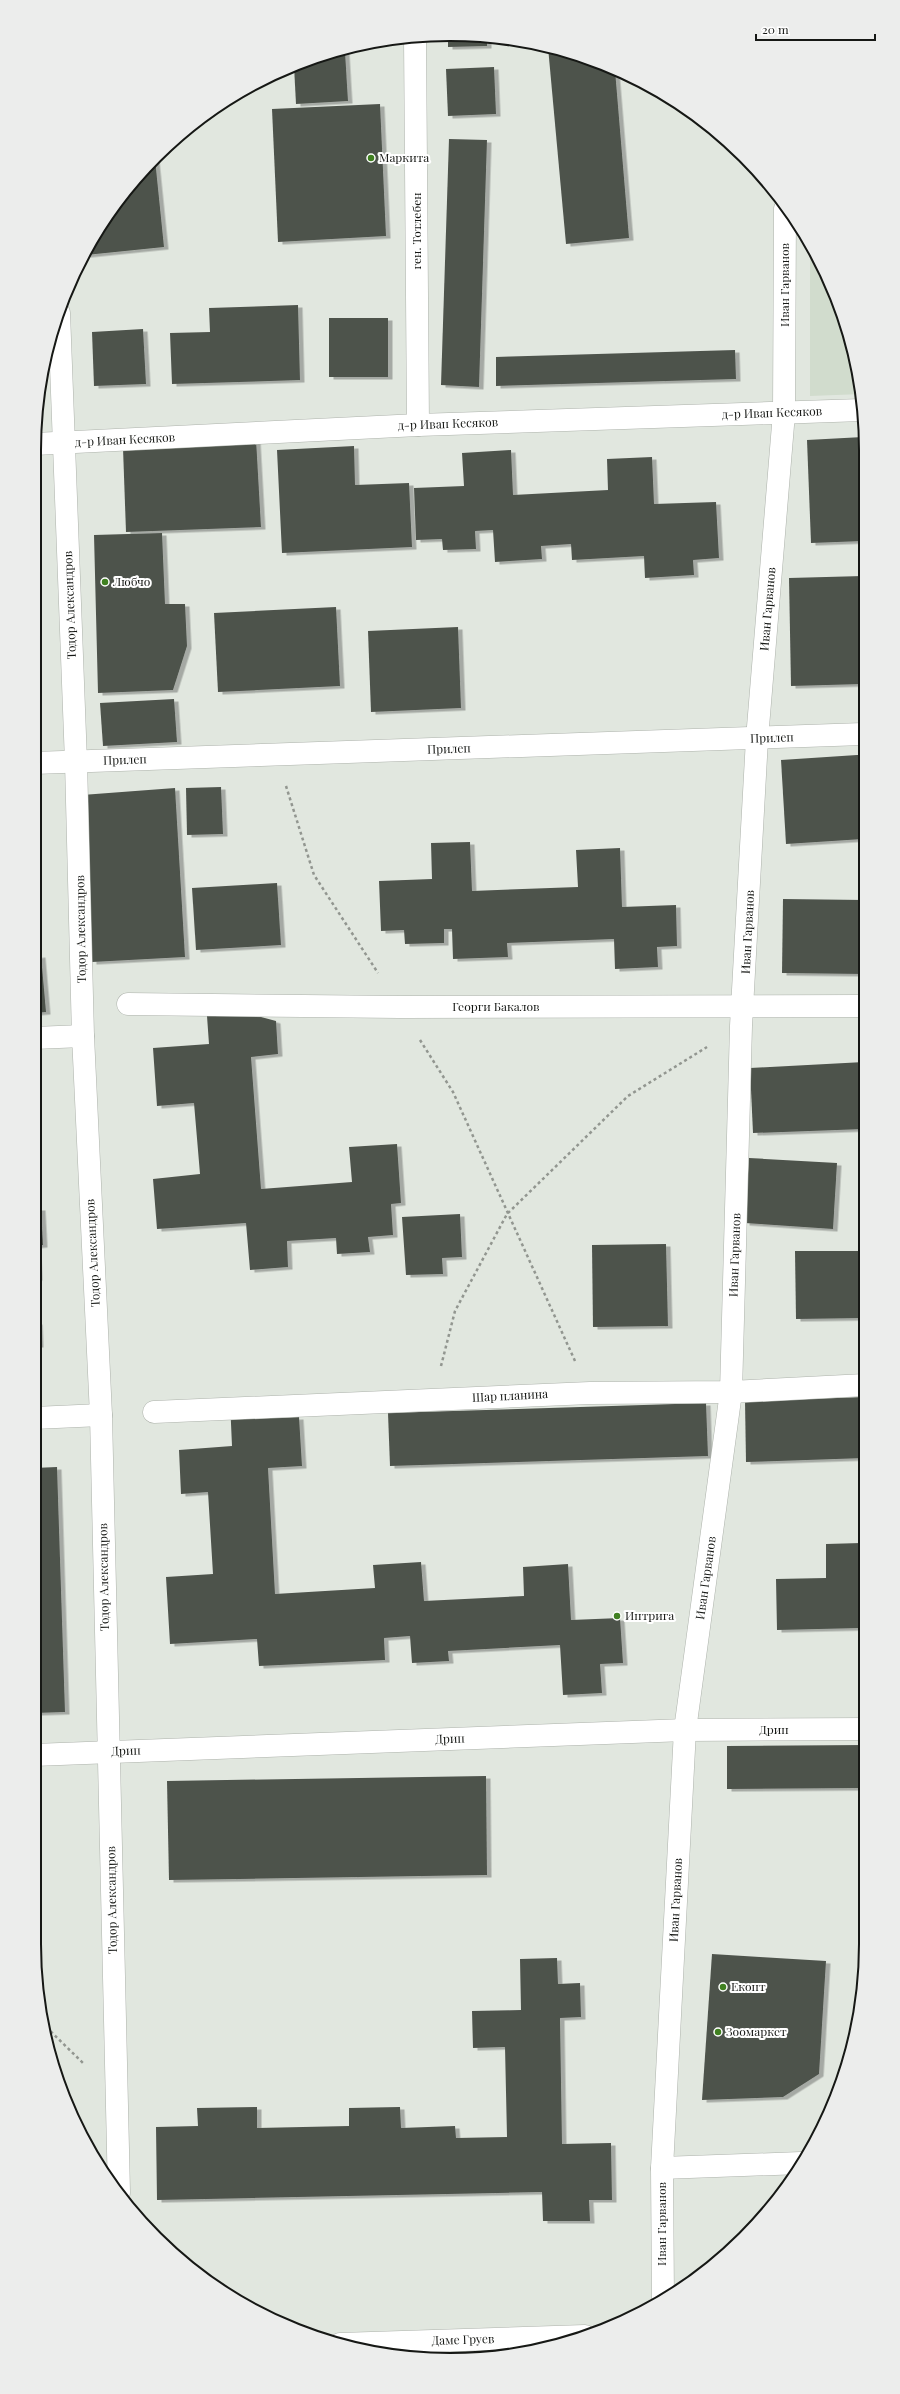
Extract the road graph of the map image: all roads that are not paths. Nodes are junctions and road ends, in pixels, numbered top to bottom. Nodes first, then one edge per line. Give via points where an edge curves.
1 (416, 43) edge
2 (785, 216) edge
3 (60, 330) edge
4 (857, 410) edge
5 (784, 412) junction
6 (418, 425) junction
7 (41, 444) edge
8 (63, 444) junction
9 (859, 734) edge
10 (758, 739) junction
11 (76, 762) junction
12 (41, 764) edge
13 (128, 1004) dead end
14 (859, 1006) edge
15 (743, 1016) junction
16 (83, 1036) junction
17 (41, 1038) edge
18 (859, 1385) edge
19 (731, 1392) junction
20 (154, 1412) dead end
21 (101, 1415) junction
22 (41, 1418) edge
23 (859, 1729) edge
24 (685, 1730) junction
25 (108, 1752) junction
26 (41, 1754) edge
27 (795, 2163) edge
28 (662, 2168) junction
29 (119, 2183) edge
30 (663, 2293) edge
31 (563, 2337) edge
32 (362, 2343) edge

1 - 6 street, ген. Тотлебен
2 - 5 street, Иван Гарванов
3 - 8 street, Тодор Александров
4 - 5 street, д-р Иван Кесяков
5 - 6 street, д-р Иван Кесяков
5 - 10 street, Иван Гарванов
6 - 8 street, д-р Иван Кесяков
7 - 8 street, д-р Иван Кесяков
8 - 11 street, Тодор Александров
9 - 10 street, Прилеп
10 - 11 street, Прилеп
10 - 15 street, Иван Гарванов
11 - 12 street, Прилеп
11 - 16 street, Тодор Александров
13 - 15 street, Георги Бакалов via 400,1007
14 - 15 street, Георги Бакалов
15 - 19 street, Иван Гарванов
16 - 17 street
16 - 21 street, Тодор Александров
18 - 19 street, Шар планина
19 - 20 street, Шар планина via 590,1393
19 - 24 street, Иван Гарванов
21 - 22 street
21 - 25 street, Тодор Александров
23 - 24 street, Дрин
24 - 25 street, Дрин
24 - 28 street, Иван Гарванов
25 - 26 street, Дрин
25 - 29 street, Тодор Александров
27 - 28 street
28 - 30 street, Иван Гарванов
31 - 32 street, Даме Груев

